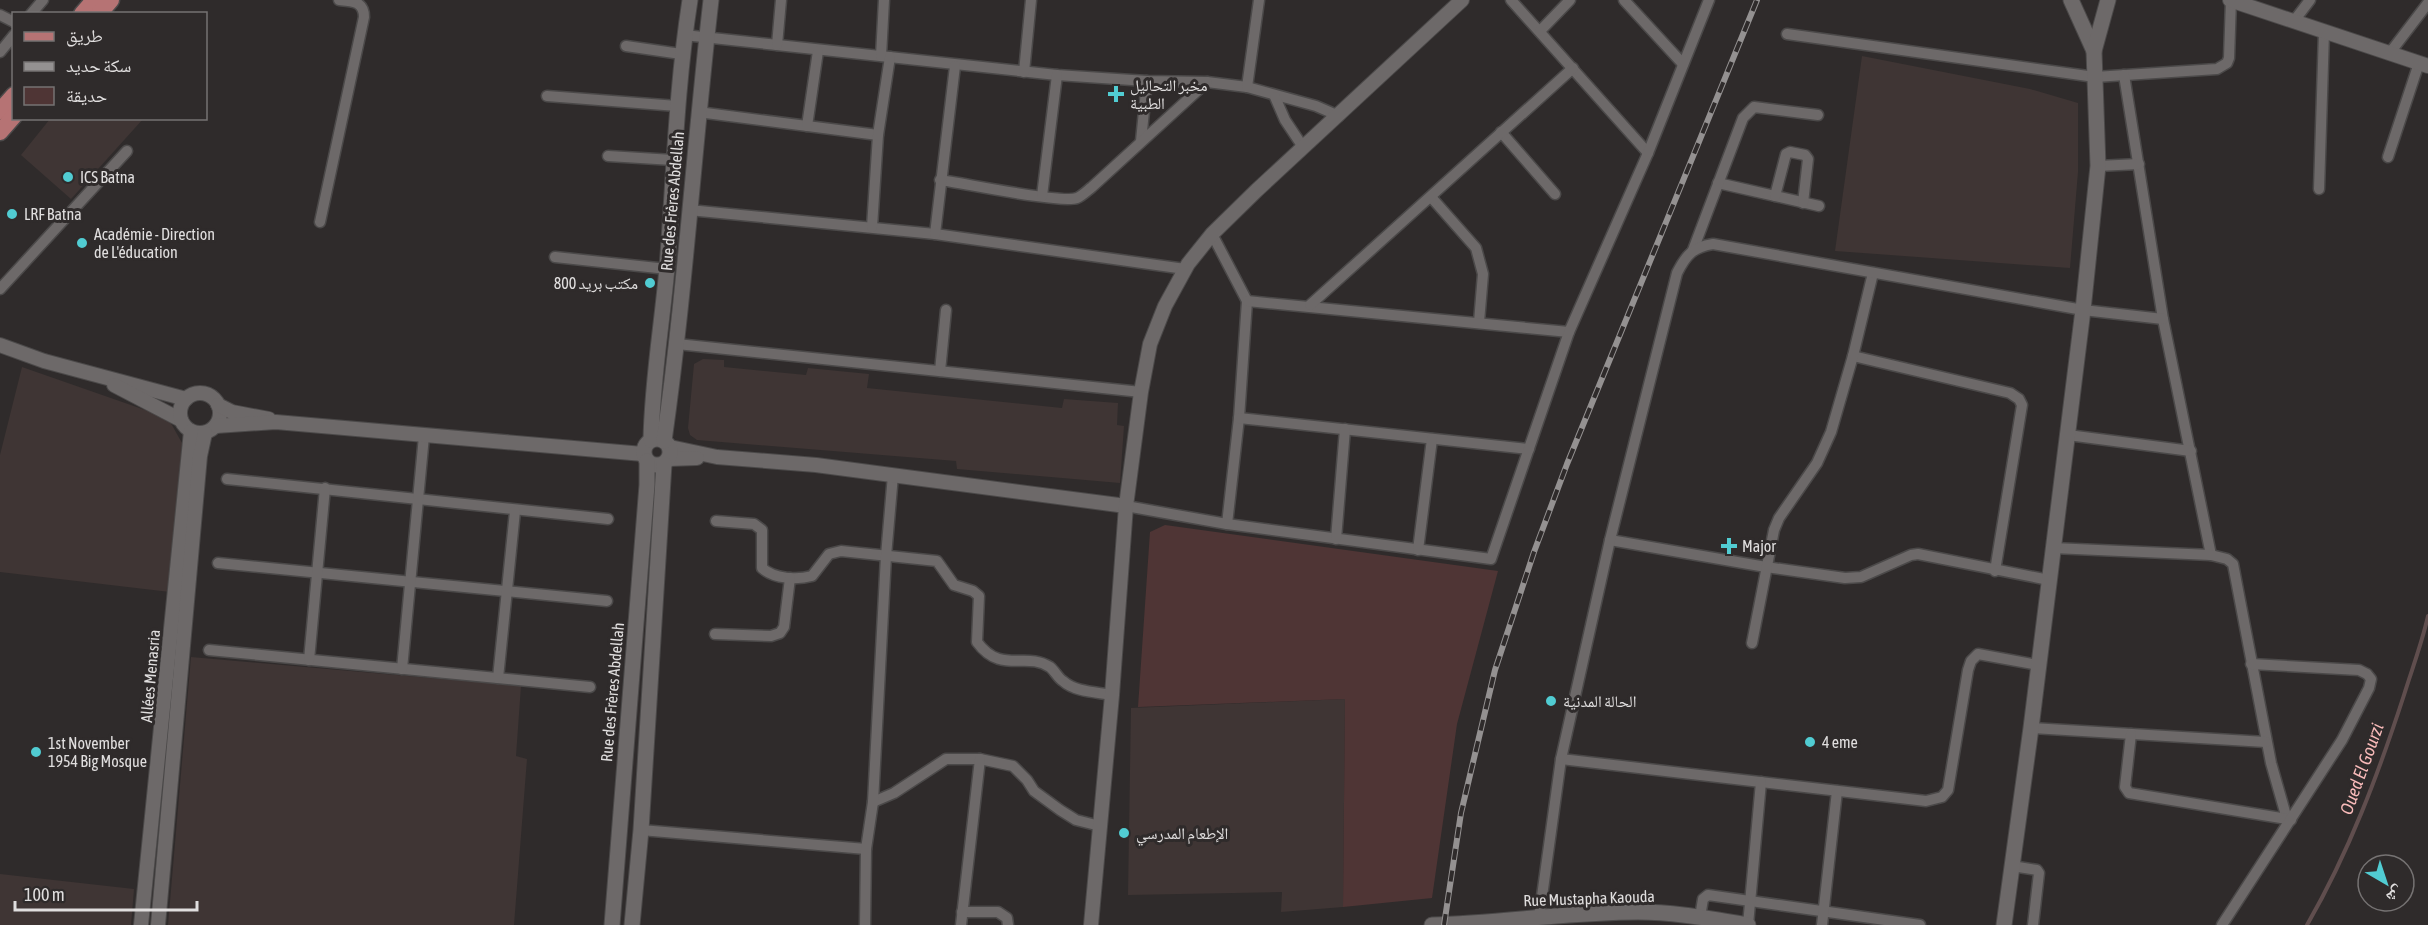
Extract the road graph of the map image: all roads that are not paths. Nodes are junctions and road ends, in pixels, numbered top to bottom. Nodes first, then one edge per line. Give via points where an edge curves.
1 (43, 0) edge
2 (94, 0) edge
3 (111, 0) edge
4 (339, 0) edge
5 (690, 0) edge
6 (711, 0) edge
7 (781, 0) edge
8 (884, 0) edge
9 (1031, 0) edge
10 (1259, 0) edge
11 (1462, 0) edge
12 (1511, 0) edge
13 (1570, 0) edge
14 (1710, 0) edge
15 (2071, 0) edge
16 (2108, 0) edge
17 (2310, 0) edge
18 (2236, 1) edge
19 (1629, 3) edge
20 (2428, 3) edge
21 (33, 12) edge
22 (84, 12) edge
23 (101, 12) edge
24 (2294, 21) junction
25 (1540, 31) junction
26 (2324, 32) junction
27 (1788, 34) dead end
28 (684, 35) junction
29 (12, 37) edge
30 (707, 39) junction
31 (777, 45) junction
32 (626, 46) dead end
33 (818, 51) junction
34 (2094, 51) junction
35 (0, 52) edge
36 (681, 54) junction
37 (2389, 54) junction
38 (886, 57) junction
39 (1683, 64) junction
40 (2424, 65) edge
41 (955, 66) junction
42 (1572, 68) junction
43 (1024, 72) junction
44 (1056, 75) junction
45 (2124, 75) junction
46 (2095, 77) junction
47 (1146, 81) junction
48 (1207, 82) junction
49 (1247, 87) junction
50 (547, 96) dead end
51 (12, 97) edge
52 (1275, 97) junction
53 (678, 106) junction
54 (0, 111) edge
55 (698, 111) junction
56 (1818, 115) dead end
57 (1339, 116) junction
58 (12, 118) edge
59 (807, 126) junction
60 (0, 132) edge
61 (1501, 132) junction
62 (878, 135) junction
63 (1141, 141) junction
64 (1303, 147) junction
65 (127, 151) dead end
66 (1648, 153) junction
67 (608, 156) dead end
68 (2388, 157) dead end
69 (673, 160) junction
70 (2139, 164) junction
71 (2098, 166) junction
72 (940, 180) junction
73 (1718, 183) junction
74 (2319, 189) dead end
75 (1555, 194) dead end
76 (1042, 196) junction
77 (1775, 196) junction
78 (1431, 197) junction
79 (1803, 203) junction
80 (1819, 206) dead end
81 (689, 210) junction
82 (320, 222) dead end
83 (872, 227) junction
84 (935, 234) junction
85 (1212, 234) junction
86 (1693, 250) junction
87 (555, 257) dead end
88 (667, 268) junction
89 (1185, 269) junction
90 (1873, 273) junction
91 (0, 289) edge
92 (1247, 301) junction
93 (1310, 305) junction
94 (946, 310) dead end
95 (2083, 310) junction
96 (2163, 320) junction
97 (1479, 322) junction
98 (1569, 332) junction
99 (677, 344) junction
100 (0, 345) edge
101 (1853, 356) junction
102 (940, 371) junction
103 (93, 375) junction
104 (1141, 392) junction
105 (186, 399) junction
106 (219, 405) junction
107 (1239, 418) junction
108 (181, 420) junction
109 (276, 422) junction
110 (211, 429) junction
111 (1345, 429) junction
112 (191, 431) junction
113 (2068, 435) junction
114 (424, 436) junction
115 (1432, 439) junction
116 (1529, 449) junction
117 (663, 450) junction
118 (2191, 451) junction
119 (645, 458) junction
120 (893, 475) junction
121 (227, 479) dead end
122 (325, 488) junction
123 (418, 499) junction
124 (1126, 506) junction
125 (515, 511) junction
126 (608, 519) dead end
127 (716, 521) dead end
128 (1227, 524) junction
129 (1336, 539) junction
130 (1610, 540) junction
131 (2053, 548) junction
132 (1418, 550) junction
133 (2211, 555) junction
134 (886, 556) junction
135 (218, 563) dead end
136 (1766, 567) junction
137 (1995, 571) junction
138 (317, 573) junction
139 (790, 578) junction
140 (2049, 580) junction
141 (411, 582) junction
142 (507, 591) junction
143 (607, 601) dead end
144 (715, 634) dead end
145 (1752, 643) dead end
146 (208, 650) dead end
147 (309, 660) junction
148 (2038, 664) junction
149 (2251, 664) junction
150 (402, 669) junction
151 (498, 678) junction
152 (591, 687) dead end
153 (1112, 695) junction
154 (170, 703) junction
155 (2031, 728) junction
156 (2131, 734) junction
157 (2266, 742) junction
158 (980, 759) junction
159 (1561, 759) junction
160 (1761, 782) junction
161 (1837, 791) junction
162 (873, 802) junction
163 (2289, 820) junction
164 (1100, 826) junction
165 (641, 830) junction
166 (866, 849) junction
167 (2012, 866) junction
168 (1751, 901) junction
169 (1824, 911) junction
170 (962, 912) junction
171 (1700, 917) junction
172 (1539, 918) junction
173 (1469, 924) edge
174 (141, 925) edge
175 (158, 925) edge
176 (612, 925) edge
177 (632, 925) edge
178 (865, 925) edge
179 (961, 925) edge
180 (1008, 925) edge
181 (1091, 925) edge
182 (1432, 925) edge
183 (1748, 925) edge
184 (1822, 925) edge
185 (1920, 925) edge
186 (2004, 925) edge
187 (2032, 925) edge
188 (2222, 925) edge

1 - 21 street
2 - 22 main road
3 - 23 main road
4 - 82 street via 357,2 364,17
5 - 28 main road, Rue des Frères Abdellah
6 - 30 main road, Rue des Frères Abdellah
7 - 31 street
8 - 38 street
9 - 43 street
10 - 49 street
11 - 57 street
12 - 25 street
13 - 25 street
14 - 39 street
15 - 34 main road
16 - 34 main road
17 - 24 street
18 - 24 street
18 - 45 street via 2229,58 2223,67
19 - 39 street
20 - 37 street
24 - 26 street
25 - 42 street
26 - 37 street
26 - 74 street
27 - 46 street
28 - 30 street
28 - 36 main road, Rue des Frères Abdellah
29 - 35 street
30 - 31 street
30 - 55 main road, Rue des Frères Abdellah
31 - 33 street
32 - 36 street
33 - 38 street
33 - 59 street
34 - 46 main road
36 - 53 main road, Rue des Frères Abdellah
37 - 40 street
38 - 41 street
38 - 62 street
39 - 66 street
40 - 68 street
41 - 43 street
41 - 72 street
42 - 61 street
42 - 66 street
43 - 44 street
44 - 47 street
44 - 76 street
45 - 46 street
45 - 70 street
46 - 71 main road
47 - 48 street
47 - 63 street
48 - 49 street
48 - 63 street
49 - 52 street
50 - 53 street
51 - 54 main road
52 - 57 street via 1316,106
52 - 64 street
53 - 69 main road, Rue des Frères Abdellah
55 - 59 street
55 - 81 main road, Rue des Frères Abdellah
56 - 73 street via 1754,107 1743,118
57 - 64 street
58 - 60 main road
59 - 62 street
61 - 75 street
61 - 78 street
62 - 83 street
63 - 76 street via 1077,198
64 - 85 street
65 - 91 street
66 - 98 street
67 - 69 street
69 - 88 main road, Rue des Frères Abdellah
70 - 71 street
70 - 96 street
71 - 95 main road
72 - 76 street
72 - 84 street
73 - 77 street
73 - 86 street
77 - 79 street
77 - 79 street via 1786,154 1805,155 1808,159
78 - 93 street
78 - 97 street via 1479,254 1483,274
79 - 80 street
81 - 83 street
81 - 99 main road, Rue des Frères Abdellah
83 - 84 street
84 - 89 street
85 - 89 street
85 - 92 street
86 - 90 street via 1713,243
86 - 130 street via 1677,273
87 - 88 street
88 - 117 main road, Rue des Frères Abdellah via 653,391
89 - 104 street via 1150,344
90 - 95 street
90 - 101 street
92 - 93 street
92 - 107 street
93 - 97 street
94 - 102 street
95 - 96 street
95 - 113 main road
96 - 118 street
97 - 98 street
98 - 116 street
99 - 102 street
99 - 117 main road, Rue des Frères Abdellah
100 - 103 street
101 - 136 street via 1831,432 1811,473 1779,519
101 - 137 street via 2010,393 2019,399 2022,405
102 - 104 street
103 - 105 street
103 - 108 street
104 - 124 street
105 - 106 street via 200,393
105 - 108 street
106 - 109 street
106 - 110 street via 220,417
107 - 111 street
107 - 128 street
108 - 112 street
109 - 110 street
109 - 114 street
110 - 112 street
110 - 154 street via 200,456
111 - 115 street
111 - 129 street
112 - 154 street, Allées Menasria
113 - 118 street
113 - 131 main road
114 - 119 street
114 - 123 street
115 - 116 street
115 - 132 street
116 - 132 street via 1491,559
117 - 119 main road via 645,446
117 - 119 main road via 655,466
117 - 120 street
117 - 165 main road, Rue des Frères Abdellah
118 - 133 street
119 - 176 main road, Rue des Frères Abdellah via 647,485
120 - 124 street
120 - 134 street
121 - 122 street
122 - 123 street
122 - 138 street
123 - 125 street
123 - 141 street
124 - 128 street
124 - 153 street
125 - 126 street
125 - 142 street
127 - 139 street via 759,527 762,568
128 - 129 street
129 - 132 street
130 - 136 street
130 - 159 street
131 - 133 street
131 - 140 main road
133 - 149 street via 2227,559 2235,568
134 - 139 street via 834,552 812,576
134 - 153 street via 938,561 954,585 976,593 980,602 978,642 997,659 1050,667 1071,688
134 - 162 street
135 - 138 street
136 - 137 street via 1852,578 1917,554
136 - 145 street
137 - 140 street
138 - 141 street
138 - 147 street
139 - 144 street via 780,633
140 - 148 main road
141 - 142 street
141 - 150 street
142 - 143 street
142 - 151 street
146 - 147 street
147 - 150 street
148 - 155 main road
148 - 161 street via 1978,654 1971,661 1948,789 1942,797 1926,801
149 - 157 street
149 - 163 street via 2359,670 2371,680 2342,740
150 - 151 street
151 - 152 street
153 - 164 street
154 - 174 street, Allées Menasria
154 - 175 street
155 - 156 street
155 - 167 main road
156 - 157 street
156 - 163 street via 2125,787 2129,793
157 - 163 street
158 - 162 street via 946,759
158 - 164 street via 1013,766 1034,791 1060,810 1076,820
158 - 170 street
159 - 160 street
159 - 172 street
160 - 161 street
160 - 168 street
161 - 169 street
162 - 166 street
163 - 188 street
164 - 181 street
165 - 166 street
165 - 177 main road, Rue des Frères Abdellah
166 - 178 street
167 - 186 main road
167 - 187 street via 2039,873
168 - 169 street
168 - 171 street via 1706,895
168 - 183 street
169 - 184 street
169 - 185 street
170 - 179 street
170 - 180 street via 998,912 1007,918
171 - 172 main road, Rue Mustapha Kaouda via 1640,912
171 - 183 main road, Rue Mustapha Kaouda
172 - 173 main road, Rue Mustapha Kaouda
173 - 182 main road, Rue Mustapha Kaouda

